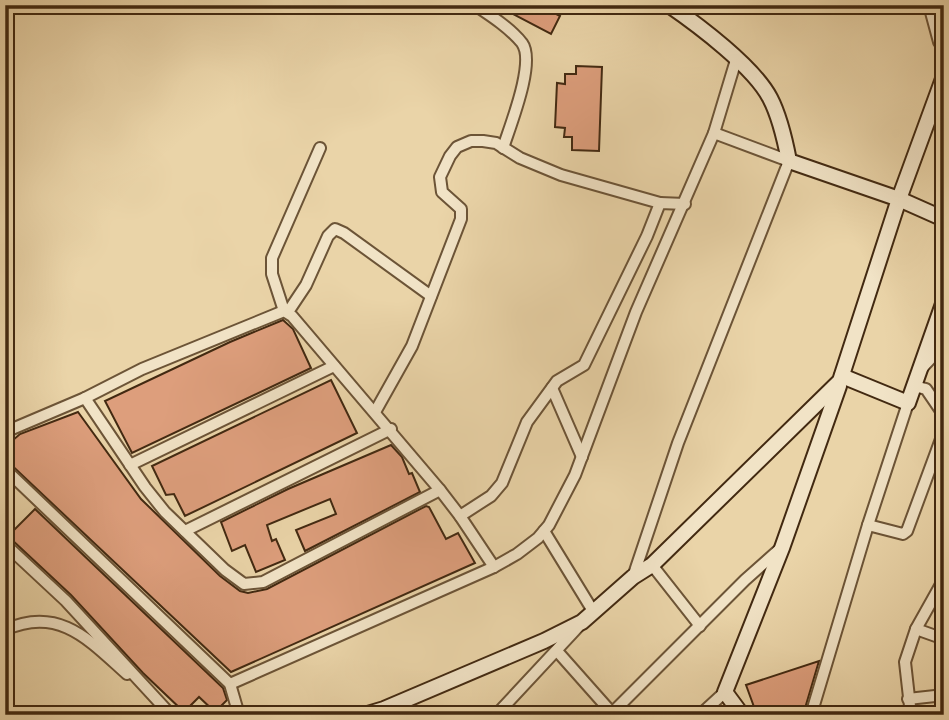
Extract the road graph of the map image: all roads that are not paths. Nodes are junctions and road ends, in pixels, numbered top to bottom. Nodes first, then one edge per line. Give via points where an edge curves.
1 (475, 5) edge
2 (669, 5) edge
3 (929, 5) edge
4 (944, 49) edge
5 (736, 60) junction
6 (944, 76) edge
7 (714, 134) junction
8 (320, 148) dead end
9 (503, 148) junction
10 (789, 161) junction
11 (899, 200) junction
12 (660, 202) junction
13 (685, 204) junction
14 (944, 219) edge
15 (431, 296) junction
16 (944, 301) edge
17 (286, 311) junction
18 (944, 344) edge
19 (334, 366) junction
20 (919, 371) junction
21 (841, 378) junction
22 (914, 386) junction
23 (552, 387) junction
24 (85, 398) junction
25 (908, 403) junction
26 (375, 412) junction
27 (944, 419) edge
28 (390, 429) junction
29 (944, 431) edge
30 (5, 432) edge
31 (582, 457) junction
32 (130, 465) junction
33 (5, 469) edge
34 (440, 491) junction
35 (460, 516) junction
36 (868, 525) junction
37 (185, 530) junction
38 (544, 531) junction
39 (7, 547) dead end
40 (782, 548) junction
41 (652, 565) junction
42 (494, 567) junction
43 (633, 577) junction
44 (944, 579) edge
45 (593, 611) junction
46 (582, 622) junction
47 (700, 626) junction
48 (5, 629) edge
49 (916, 629) junction
50 (944, 639) edge
51 (557, 651) junction
52 (230, 684) junction
53 (144, 685) junction
54 (725, 692) junction
55 (944, 695) edge
56 (908, 699) junction
57 (611, 714) edge
58 (172, 715) edge
59 (239, 715) edge
60 (364, 715) edge
61 (496, 715) edge
62 (701, 715) edge
63 (742, 715) edge
64 (811, 715) edge
65 (911, 715) edge

1 - 9 street via 523,44 527,61
2 - 5 main road
3 - 4 street
5 - 7 street
5 - 10 main road via 770,97
6 - 11 main road
7 - 10 street
7 - 13 street
8 - 17 street via 272,258 272,274
9 - 12 street via 561,175
9 - 15 street via 471,141 450,156 440,183 462,215
10 - 11 main road
10 - 43 street via 678,443
11 - 14 main road
11 - 21 main road
12 - 13 street
12 - 23 street via 588,358
13 - 31 street via 636,312
15 - 17 street via 335,229 306,285
15 - 26 street via 412,346
16 - 20 main road
17 - 19 street
17 - 24 street via 142,369
18 - 20 street
19 - 26 street
19 - 32 street
20 - 22 main road
21 - 25 main road
21 - 40 main road
21 - 41 main road
22 - 25 main road
22 - 27 street via 926,389
23 - 31 street
23 - 35 street via 521,432 502,483
24 - 30 street
24 - 32 street
25 - 36 street
26 - 28 street
28 - 34 street
28 - 37 street
29 - 36 street via 907,531 903,534
31 - 38 street
32 - 37 street via 165,512
33 - 52 street
34 - 35 street
34 - 37 street via 252,584 237,580
35 - 42 street
36 - 64 street
38 - 42 street
38 - 45 street
39 - 53 street via 66,601
40 - 47 street
40 - 54 main road
41 - 43 main road
41 - 47 street
42 - 52 street
43 - 45 main road
44 - 49 street
45 - 46 main road
46 - 51 street
46 - 60 main road
47 - 57 street
48 - 53 street via 37,620 56,623 89,640
49 - 50 street
49 - 56 street via 905,662
51 - 57 street
51 - 61 street
52 - 59 street
53 - 58 street
54 - 62 street
54 - 63 main road
55 - 56 street
56 - 65 street

